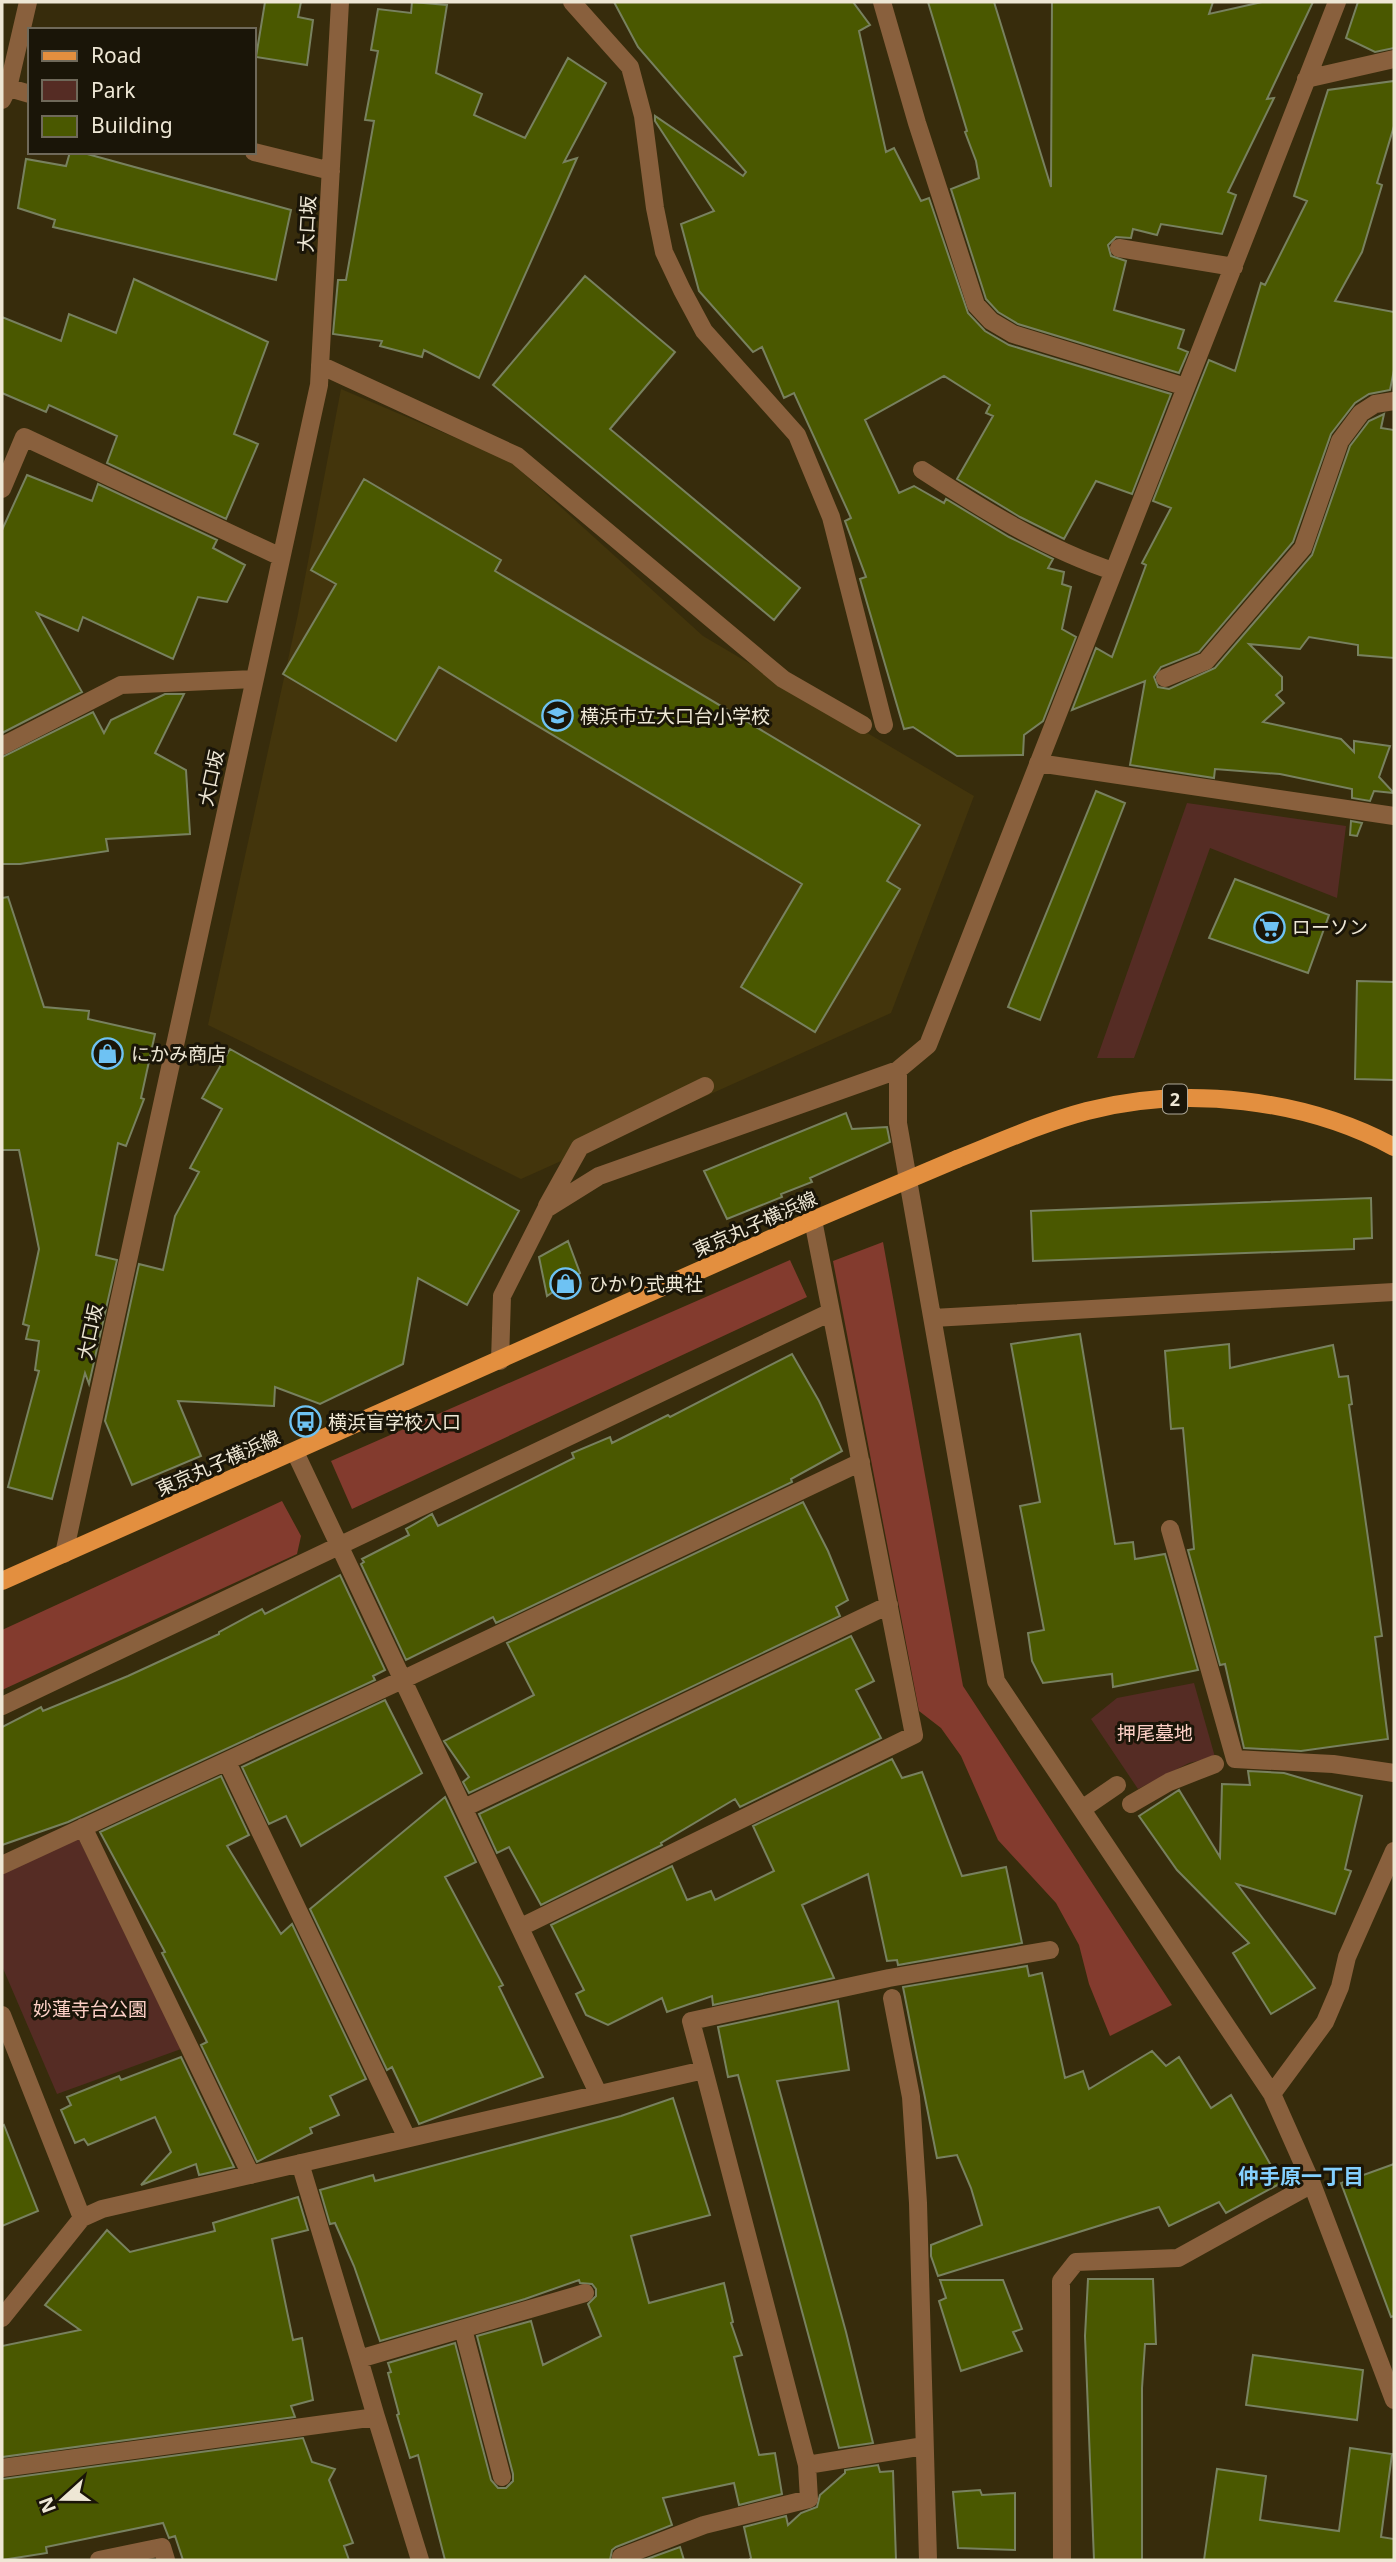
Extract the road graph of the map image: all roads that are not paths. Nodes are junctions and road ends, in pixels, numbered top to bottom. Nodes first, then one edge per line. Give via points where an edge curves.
1 (27, 2) edge
2 (340, 2) edge
3 (572, 2) edge
4 (882, 2) edge
5 (1337, 2) edge
6 (1394, 59) edge
7 (1306, 79) junction
8 (4, 92) edge
9 (28, 94) edge
10 (256, 153) edge
11 (331, 172) junction
12 (1119, 248) dead end
13 (1234, 267) junction
14 (320, 365) junction
15 (1186, 387) junction
16 (1394, 401) edge
17 (922, 470) dead end
18 (2, 489) edge
19 (281, 557) junction
20 (1114, 571) junction
21 (1165, 678) dead end
22 (254, 679) junction
23 (863, 724) dead end
24 (884, 724) dead end
25 (2, 746) edge
26 (1038, 764) junction
27 (1394, 816) edge
28 (898, 1070) junction
29 (705, 1086) dead end
30 (1394, 1147) edge
31 (546, 1209) junction
32 (813, 1220) junction
33 (1394, 1292) edge
34 (831, 1312) junction
35 (933, 1318) junction
36 (500, 1361) junction
37 (295, 1452) junction
38 (861, 1462) junction
39 (1170, 1529) dead end
40 (339, 1546) junction
41 (64, 1554) junction
42 (2, 1581) edge
43 (889, 1605) junction
44 (402, 1680) junction
45 (2, 1706) edge
46 (227, 1762) junction
47 (1214, 1764) dead end
48 (1394, 1773) edge
49 (1117, 1785) dead end
50 (1131, 1804) dead end
51 (464, 1808) junction
52 (1082, 1809) junction
53 (83, 1827) junction
54 (1394, 1852) edge
55 (2, 1865) edge
56 (521, 1927) junction
57 (1050, 1950) dead end
58 (892, 1998) dead end
59 (2, 2015) edge
60 (704, 2070) junction
61 (598, 2093) junction
62 (1272, 2094) junction
63 (407, 2138) junction
64 (300, 2163) junction
65 (251, 2175) junction
66 (1312, 2184) junction
67 (82, 2218) junction
68 (585, 2293) dead end
69 (2, 2318) edge
70 (463, 2329) junction
71 (359, 2359) junction
72 (1394, 2400) edge
73 (376, 2417) junction
74 (924, 2446) junction
75 (807, 2465) junction
76 (2, 2468) edge
77 (502, 2477) dead end
78 (621, 2557) dead end
79 (99, 2560) edge
80 (166, 2560) edge
81 (420, 2560) edge
82 (928, 2560) edge
83 (1062, 2560) edge

1 - 8 street
2 - 11 street, 大口坂
3 - 24 street via 630,66 643,116 664,252 682,290 704,331 797,435 831,517
4 - 15 street via 976,305 1013,334
5 - 7 street
6 - 7 street
7 - 13 street
8 - 9 street
10 - 11 street
11 - 14 street, 大口坂
12 - 13 street
13 - 15 street
14 - 19 street, 大口坂
14 - 23 street via 517,456 783,679
15 - 20 street
16 - 21 street via 1361,412 1340,441 1303,548 1206,662
17 - 20 street via 1084,561
18 - 19 street via 24,437
19 - 22 street, 大口坂
20 - 26 street
22 - 25 street via 121,685
22 - 41 street, 大口坂
26 - 27 street
26 - 28 street via 928,1045
28 - 31 street via 599,1176
28 - 35 street via 898,1123
29 - 31 street via 580,1147
30 - 32 main road, 東京丸子横浜線 / 2, bridge via 1297,1110 1181,1099 1143,1102 1051,1122
31 - 36 street via 502,1296
32 - 34 street
32 - 36 main road, 東京丸子横浜線 / 2
33 - 35 street
34 - 38 street
34 - 40 street
35 - 52 street via 996,1681
36 - 37 main road, 東京丸子横浜線 / 2
37 - 40 street
37 - 41 main road, 東京丸子横浜線 / 2
38 - 43 street
38 - 44 street
39 - 48 street via 1234,1759 1333,1764
40 - 44 street
40 - 45 street
41 - 42 main road, 東京丸子横浜線 / 2
43 - 51 street
43 - 56 street via 914,1735
44 - 46 street
44 - 51 street
46 - 53 street
46 - 63 street
47 - 50 street
49 - 52 street
51 - 56 street
52 - 62 street
53 - 55 street
53 - 65 street
54 - 62 street via 1347,1957 1325,2022
56 - 61 street
57 - 60 street via 691,2021
58 - 74 street via 911,2097
59 - 67 street
60 - 61 street
60 - 75 street
61 - 63 street
62 - 66 street
63 - 64 street
64 - 65 street
64 - 71 street
65 - 67 street via 102,2209
66 - 72 street
66 - 83 street via 1178,2258 1076,2262 1061,2281
67 - 69 street
68 - 70 street
70 - 71 street
70 - 77 street
71 - 73 street
73 - 76 street
73 - 81 street
74 - 75 street
74 - 82 street
75 - 78 street via 809,2499 704,2525
79 - 80 street via 162,2547

